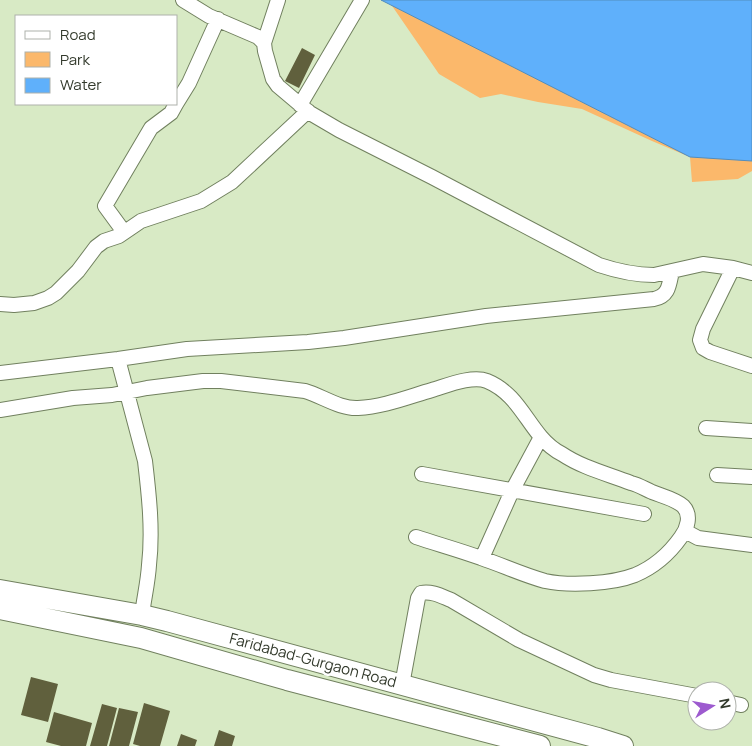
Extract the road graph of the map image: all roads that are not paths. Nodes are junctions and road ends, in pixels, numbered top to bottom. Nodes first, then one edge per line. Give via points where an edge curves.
1 (183, 0) edge
2 (278, 0) edge
3 (362, 0) edge
4 (202, 5) edge
5 (218, 19) junction
6 (264, 43) junction
7 (178, 101) edge
8 (175, 105) edge
9 (304, 108) junction
10 (124, 232) junction
11 (733, 268) junction
12 (672, 271) junction
13 (752, 273) edge
14 (0, 304) edge
15 (118, 360) junction
16 (752, 366) edge
17 (0, 373) edge
18 (128, 393) junction
19 (0, 410) edge
20 (706, 428) dead end
21 (752, 432) edge
22 (541, 437) junction
23 (422, 474) dead end
24 (717, 475) dead end
25 (752, 477) edge
26 (512, 491) junction
27 (644, 514) dead end
28 (686, 531) junction
29 (416, 538) dead end
30 (752, 545) edge
31 (482, 558) junction
32 (0, 590) edge
33 (0, 609) edge
34 (142, 615) junction
35 (402, 685) junction
36 (687, 694) edge
37 (540, 746) edge
38 (623, 746) edge

1 - 4 street
2 - 6 street
3 - 9 street
4 - 5 street
5 - 6 street via 258,37
5 - 7 street
6 - 9 street via 273,79
8 - 10 street via 152,128 105,206
9 - 10 street via 232,182 201,201 141,220
9 - 12 street via 340,130 599,265 654,276
10 - 14 street via 96,246 78,271 48,298 34,303
11 - 12 street via 703,264
11 - 13 street
11 - 16 street via 700,340 703,348 710,352
12 - 15 street via 665,294 654,299 486,316 344,338 187,349
15 - 17 street
15 - 18 street
18 - 19 street
18 - 22 street via 147,388 221,381 305,391 342,406 357,408 479,379 495,385 519,406
18 - 34 street via 145,461 150,508 149,565
20 - 21 street
22 - 26 street
22 - 28 street via 576,463 679,504 688,515
23 - 26 street
24 - 25 street
26 - 27 street
26 - 31 street
28 - 30 street via 698,538
28 - 31 street via 664,557 649,567 634,575 597,582 572,584 544,580
29 - 31 street
32 - 34 main road, Faridabad-Gurgaon Road
33 - 37 main road, Faridabad-Gurgaon Road via 141,638
34 - 35 main road, Faridabad-Gurgaon Road
35 - 36 street via 418,598 421,593 428,592 451,600 519,640 594,675
35 - 38 main road, Faridabad-Gurgaon Road

